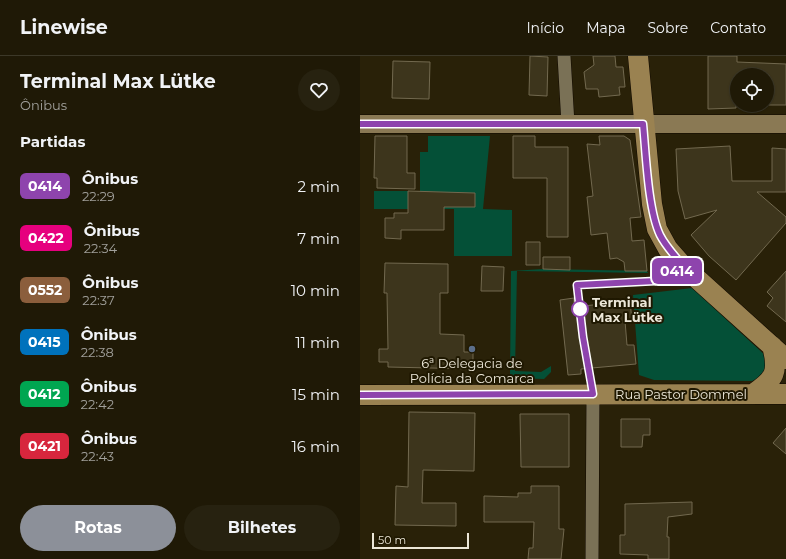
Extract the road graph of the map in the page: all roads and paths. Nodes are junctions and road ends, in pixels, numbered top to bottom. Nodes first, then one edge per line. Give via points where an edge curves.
1 (564, 56) edge
2 (638, 56) edge
3 (360, 124) edge
4 (568, 124) junction
5 (643, 124) junction
6 (786, 124) edge
7 (779, 352) edge
8 (593, 394) junction
9 (753, 394) junction
10 (786, 394) edge
11 (360, 395) edge
12 (592, 559) edge

1 - 4 street
2 - 5 main road
3 - 4 street
4 - 5 street
5 - 6 street
5 - 7 main road via 654,218 668,249 684,267
7 - 9 main road via 774,375 769,384
8 - 9 main road, Rua Pastor Dommel
8 - 11 main road, Rua Pastor Dommel
8 - 12 street
9 - 10 main road, Rua Pastor Dommel

